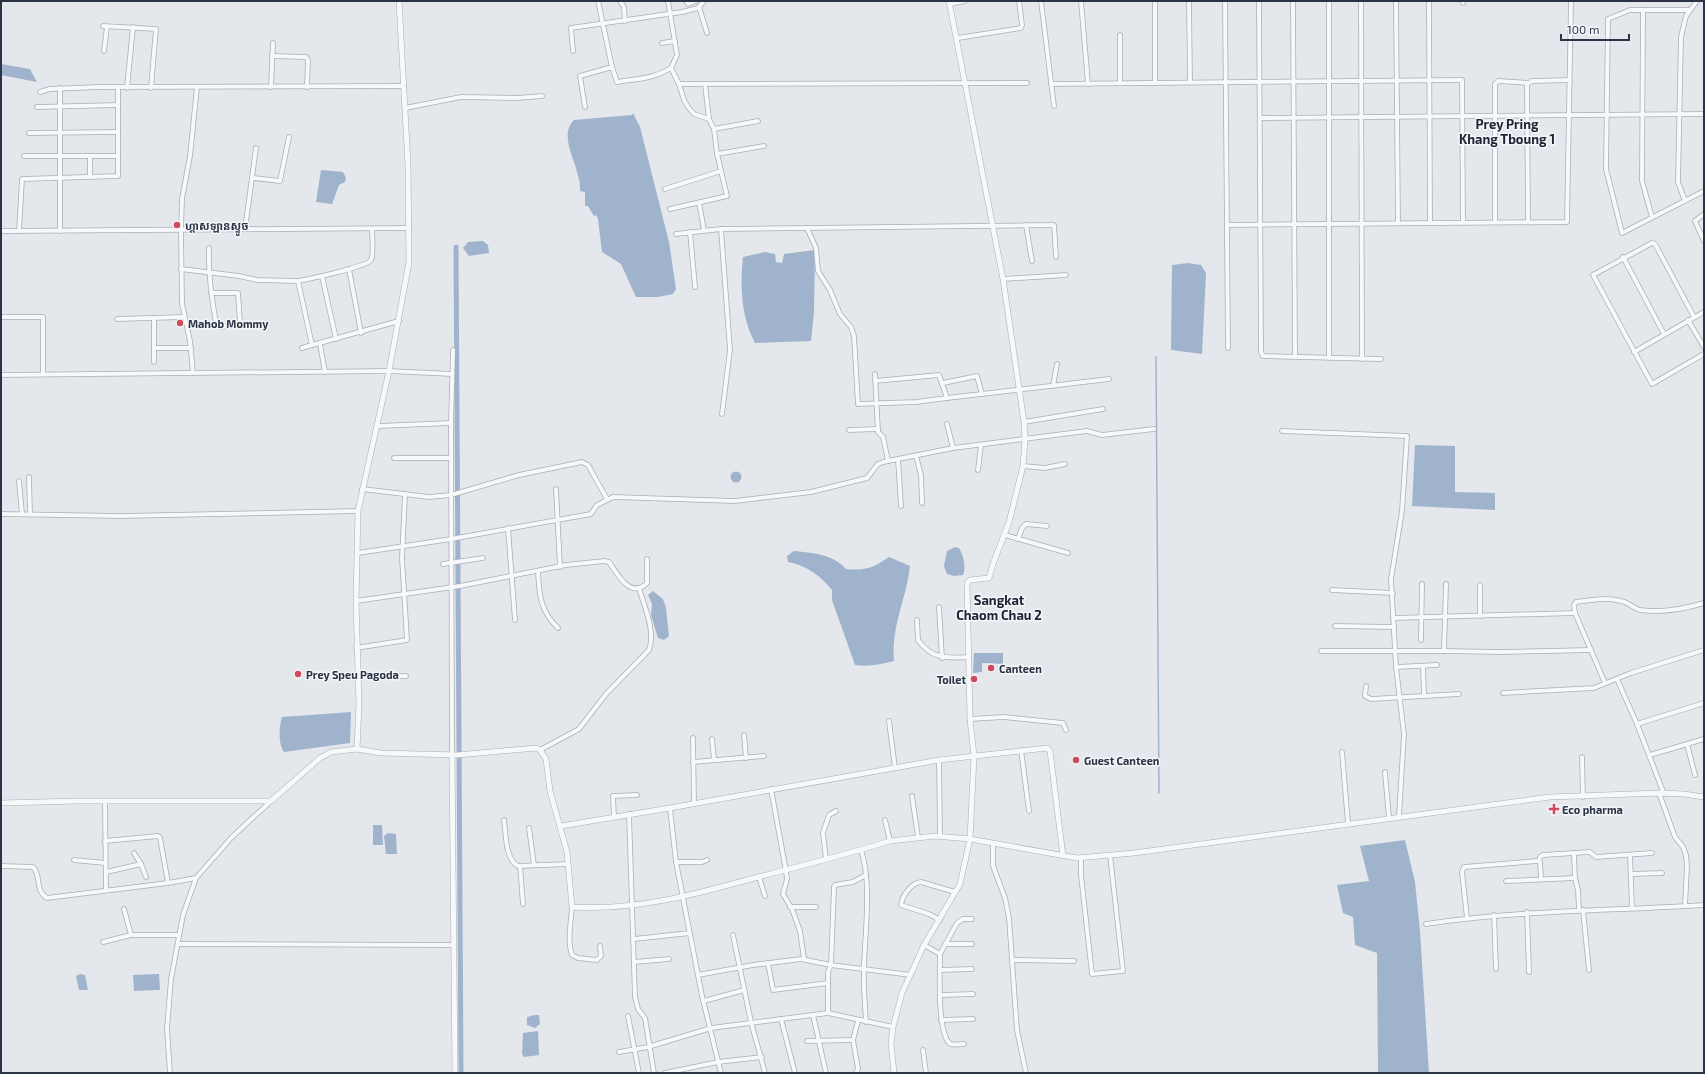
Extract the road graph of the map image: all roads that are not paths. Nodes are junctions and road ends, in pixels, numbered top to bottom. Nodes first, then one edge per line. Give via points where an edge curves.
1 (399, 1) edge
2 (598, 1) edge
3 (620, 1) edge
4 (668, 1) edge
5 (686, 1) edge
6 (696, 1) edge
7 (704, 1) edge
8 (965, 1) edge
9 (1019, 1) edge
10 (1041, 1) edge
11 (1082, 1) edge
12 (1155, 1) edge
13 (1190, 1) edge
14 (1225, 1) edge
15 (1259, 1) edge
16 (1293, 1) edge
17 (1329, 1) edge
18 (1361, 1) edge
19 (1396, 1) edge
20 (1429, 1) edge
21 (1571, 1) edge
22 (1697, 1) edge
23 (950, 2) edge
24 (699, 7) junction
25 (1644, 10) junction
26 (1690, 10) junction
27 (670, 14) junction
28 (625, 21) junction
29 (602, 24) junction
30 (133, 27) junction
31 (707, 33) dead end
32 (1120, 35) dead end
33 (958, 38) junction
34 (675, 41) junction
35 (273, 43) dead end
36 (662, 44) dead end
37 (104, 51) dead end
38 (574, 51) dead end
39 (272, 56) junction
40 (612, 67) junction
41 (671, 68) junction
42 (1396, 80) junction
43 (1429, 80) junction
44 (1570, 80) junction
45 (1329, 81) junction
46 (1362, 81) junction
47 (1190, 82) junction
48 (1226, 82) junction
49 (1260, 82) junction
50 (1293, 82) junction
51 (966, 83) junction
52 (1027, 83) dead end
53 (1120, 83) junction
54 (1155, 83) junction
55 (1528, 83) junction
56 (679, 84) junction
57 (706, 84) junction
58 (1051, 84) junction
59 (1088, 84) junction
60 (404, 86) junction
61 (197, 87) junction
62 (271, 87) junction
63 (307, 87) junction
64 (60, 88) junction
65 (118, 88) junction
66 (127, 88) junction
67 (151, 88) junction
68 (40, 92) dead end
69 (542, 96) dead end
70 (118, 105) junction
71 (1054, 106) dead end
72 (37, 107) dead end
73 (60, 107) junction
74 (585, 107) dead end
75 (405, 108) junction
76 (1680, 114) junction
77 (1704, 114) edge
78 (1570, 115) junction
79 (1606, 115) junction
80 (1642, 115) junction
81 (1463, 116) junction
82 (1496, 116) junction
83 (1527, 116) junction
84 (1362, 117) junction
85 (1397, 117) junction
86 (1430, 117) junction
87 (1260, 118) junction
88 (1293, 118) junction
89 (1329, 118) junction
90 (708, 119) junction
91 (758, 121) dead end
92 (714, 129) junction
93 (60, 132) junction
94 (118, 132) junction
95 (29, 133) dead end
96 (289, 137) dead end
97 (764, 146) dead end
98 (256, 148) dead end
99 (717, 154) junction
100 (60, 155) junction
101 (24, 156) dead end
102 (90, 156) junction
103 (118, 156) junction
104 (721, 171) junction
105 (90, 176) junction
106 (60, 178) junction
107 (252, 178) junction
108 (665, 189) dead end
109 (1704, 191) edge
110 (1685, 201) junction
111 (699, 203) junction
112 (670, 209) dead end
113 (1704, 214) edge
114 (1652, 217) junction
115 (1463, 222) junction
116 (1495, 222) junction
117 (1528, 222) junction
118 (1362, 223) junction
119 (1398, 223) junction
120 (1430, 223) junction
121 (1260, 224) junction
122 (1294, 224) junction
123 (1329, 224) junction
124 (1026, 225) junction
125 (1227, 225) junction
126 (992, 226) junction
127 (409, 228) junction
128 (808, 228) junction
129 (245, 229) junction
130 (372, 229) junction
131 (721, 229) junction
132 (181, 230) junction
133 (704, 230) junction
134 (1, 231) edge
135 (19, 231) junction
136 (60, 231) junction
137 (690, 232) junction
138 (676, 234) dead end
139 (1704, 241) edge
140 (209, 248) dead end
141 (1056, 257) dead end
142 (1623, 258) junction
143 (1032, 261) dead end
144 (181, 269) junction
145 (348, 269) junction
146 (208, 272) junction
147 (322, 276) junction
148 (1066, 276) dead end
149 (1003, 279) junction
150 (298, 281) junction
151 (695, 287) dead end
152 (211, 293) junction
153 (1704, 312) edge
154 (1, 317) edge
155 (184, 317) junction
156 (1694, 317) junction
157 (154, 318) junction
158 (117, 319) dead end
159 (1688, 320) junction
160 (399, 321) junction
161 (361, 333) junction
162 (1664, 334) junction
163 (336, 339) junction
164 (320, 344) junction
165 (312, 345) junction
166 (154, 348) junction
167 (191, 348) junction
168 (302, 348) dead end
169 (1228, 348) dead end
170 (1704, 348) edge
171 (453, 350) dead end
172 (1634, 352) junction
173 (1704, 354) edge
174 (1295, 356) junction
175 (1329, 358) junction
176 (1362, 359) junction
177 (1381, 359) dead end
178 (154, 362) dead end
179 (1057, 364) dead end
180 (389, 371) junction
181 (324, 372) junction
182 (193, 373) junction
183 (43, 374) junction
184 (452, 374) junction
185 (875, 374) dead end
186 (1, 375) edge
187 (1109, 379) dead end
188 (875, 381) junction
189 (943, 383) junction
190 (1052, 386) junction
191 (1021, 389) junction
192 (982, 394) junction
193 (947, 398) junction
194 (877, 404) junction
195 (1103, 410) dead end
196 (722, 414) dead end
197 (1024, 422) junction
198 (451, 423) junction
199 (947, 424) dead end
200 (378, 426) junction
201 (878, 428) junction
202 (1154, 429) dead end
203 (849, 430) dead end
204 (1282, 431) dead end
205 (1025, 439) junction
206 (981, 444) junction
207 (953, 448) junction
208 (916, 456) junction
209 (394, 458) dead end
210 (451, 458) junction
211 (898, 459) junction
212 (888, 460) junction
213 (1065, 464) dead end
214 (1023, 466) junction
215 (978, 470) dead end
216 (29, 477) dead end
217 (19, 481) dead end
218 (362, 489) junction
219 (556, 489) dead end
220 (455, 494) junction
221 (405, 495) junction
222 (607, 499) junction
223 (922, 503) dead end
224 (901, 506) dead end
225 (358, 511) junction
226 (1, 514) edge
227 (22, 514) junction
228 (30, 514) junction
229 (557, 520) junction
230 (1048, 526) dead end
231 (508, 528) junction
232 (1005, 534) junction
233 (456, 538) junction
234 (1018, 538) junction
235 (402, 547) junction
236 (358, 553) junction
237 (1068, 553) dead end
238 (484, 558) dead end
239 (647, 559) dead end
240 (453, 563) junction
241 (443, 564) dead end
242 (560, 567) junction
243 (538, 571) junction
244 (511, 576) junction
245 (1422, 584) dead end
246 (1446, 584) dead end
247 (1480, 585) dead end
248 (455, 586) junction
249 (639, 588) junction
250 (1332, 590) dead end
251 (404, 593) junction
252 (1393, 593) junction
253 (356, 601) junction
254 (1704, 603) edge
255 (939, 607) dead end
256 (1575, 613) junction
257 (1445, 616) junction
258 (1480, 616) junction
259 (1421, 617) junction
260 (1393, 618) junction
261 (515, 620) dead end
262 (917, 620) dead end
263 (1335, 626) dead end
264 (1394, 627) junction
265 (558, 628) dead end
266 (1421, 640) dead end
267 (356, 648) junction
268 (1591, 650) junction
269 (1704, 650) edge
270 (1321, 651) dead end
271 (1395, 651) junction
272 (1444, 651) junction
273 (942, 658) junction
274 (969, 658) junction
275 (1437, 665) dead end
276 (1423, 666) junction
277 (1396, 667) junction
278 (357, 674) junction
279 (406, 676) dead end
280 (1616, 679) junction
281 (1605, 683) junction
282 (1366, 686) dead end
283 (1503, 693) dead end
284 (1459, 694) dead end
285 (1424, 695) junction
286 (1399, 696) junction
287 (1704, 703) edge
288 (970, 720) junction
289 (889, 721) dead end
290 (1637, 724) junction
291 (1066, 730) dead end
292 (744, 736) dead end
293 (693, 738) dead end
294 (712, 739) dead end
295 (1704, 739) edge
296 (1687, 744) junction
297 (357, 749) junction
298 (540, 750) junction
299 (1021, 750) junction
300 (1342, 752) dead end
301 (457, 755) junction
302 (1650, 755) junction
303 (764, 756) dead end
304 (974, 756) junction
305 (1582, 757) dead end
306 (746, 758) junction
307 (714, 760) junction
308 (939, 760) junction
309 (693, 762) junction
310 (895, 768) junction
311 (1385, 772) dead end
312 (1695, 775) dead end
313 (771, 789) junction
314 (1661, 793) junction
315 (637, 795) dead end
316 (912, 796) dead end
317 (1583, 797) junction
318 (1704, 797) edge
319 (105, 801) junction
320 (271, 801) junction
321 (1, 803) edge
322 (694, 804) junction
323 (670, 808) junction
324 (836, 811) dead end
325 (1029, 811) dead end
326 (629, 814) junction
327 (1399, 816) junction
328 (614, 817) junction
329 (1389, 818) junction
330 (504, 820) dead end
331 (885, 820) dead end
332 (1348, 824) junction
333 (561, 826) junction
334 (529, 828) dead end
335 (940, 836) junction
336 (918, 837) junction
337 (970, 839) junction
338 (105, 841) junction
339 (890, 841) junction
340 (993, 843) junction
341 (861, 850) junction
342 (134, 853) dead end
343 (1652, 853) dead end
344 (1574, 854) junction
345 (1110, 855) junction
346 (1630, 855) junction
347 (1063, 856) junction
348 (1081, 858) junction
349 (826, 859) junction
350 (74, 860) dead end
351 (707, 860) dead end
352 (1539, 861) junction
353 (676, 862) junction
354 (105, 863) junction
355 (141, 864) junction
356 (568, 864) junction
357 (534, 865) junction
358 (1, 866) edge
359 (520, 866) junction
360 (786, 871) junction
361 (106, 872) junction
362 (1662, 873) dead end
363 (1632, 874) junction
364 (866, 875) junction
365 (146, 877) dead end
366 (759, 877) junction
367 (196, 878) junction
368 (1542, 878) junction
369 (1575, 878) junction
370 (1506, 881) dead end
371 (168, 883) junction
372 (106, 890) junction
373 (956, 892) junction
374 (765, 896) dead end
375 (683, 897) junction
376 (523, 904) dead end
377 (1704, 905) edge
378 (1685, 906) junction
379 (572, 907) junction
380 (632, 907) junction
381 (790, 907) junction
382 (816, 907) dead end
383 (1632, 908) junction
384 (124, 909) dead end
385 (1581, 910) junction
386 (1527, 912) junction
387 (1494, 915) junction
388 (1467, 918) junction
389 (940, 920) junction
390 (972, 920) dead end
391 (1426, 924) dead end
392 (690, 933) junction
393 (733, 934) dead end
394 (131, 935) junction
395 (179, 935) junction
396 (634, 939) junction
397 (103, 942) dead end
398 (178, 944) junction
399 (945, 944) junction
400 (972, 944) dead end
401 (454, 945) junction
402 (924, 945) junction
403 (600, 946) dead end
404 (940, 954) junction
405 (669, 959) dead end
406 (804, 959) junction
407 (1013, 960) junction
408 (1074, 960) dead end
409 (634, 962) junction
410 (768, 963) junction
411 (832, 965) junction
412 (739, 967) junction
413 (864, 969) junction
414 (972, 969) dead end
415 (1496, 969) dead end
416 (940, 970) junction
417 (1589, 970) dead end
418 (1529, 972) dead end
419 (698, 975) junction
420 (911, 975) junction
421 (828, 983) junction
422 (744, 990) junction
423 (973, 994) dead end
424 (941, 995) junction
425 (704, 1001) junction
426 (828, 1013) junction
427 (813, 1015) junction
428 (628, 1016) dead end
429 (780, 1019) junction
430 (973, 1019) dead end
431 (941, 1020) junction
432 (858, 1021) junction
433 (751, 1022) junction
434 (866, 1022) junction
435 (893, 1027) junction
436 (711, 1028) junction
437 (853, 1040) junction
438 (807, 1041) dead end
439 (820, 1041) junction
440 (964, 1044) dead end
441 (648, 1047) junction
442 (635, 1050) junction
443 (923, 1050) dead end
444 (619, 1052) dead end
445 (762, 1057) junction
446 (718, 1062) junction
447 (170, 1073) edge
448 (455, 1073) edge
449 (638, 1073) edge
450 (654, 1073) edge
451 (665, 1073) edge
452 (721, 1073) edge
453 (765, 1073) edge
454 (794, 1073) edge
455 (826, 1073) edge
456 (856, 1073) edge
457 (894, 1073) edge
458 (926, 1073) edge
459 (1026, 1073) edge

1 - 60 street
2 - 29 street
3 - 28 street via 624,7
4 - 27 street
5 - 6 street via 688,4
7 - 24 street
8 - 23 street
9 - 33 street via 1021,28
10 - 58 street
11 - 59 street
12 - 54 street
13 - 47 street
14 - 48 street
15 - 49 street
16 - 50 street
17 - 45 street
18 - 46 street
19 - 42 street
20 - 43 street
21 - 44 street
22 - 26 street
23 - 33 street
24 - 27 street
24 - 31 street
25 - 26 street
25 - 79 street via 1630,10 1608,19
25 - 80 street
26 - 76 street via 1682,29
27 - 28 street
27 - 34 street
28 - 29 street
29 - 38 street via 572,28
29 - 40 street
30 - 37 street via 105,27
30 - 66 street
30 - 67 street via 156,29
32 - 53 street
33 - 51 street
34 - 36 street
34 - 41 street via 677,55
35 - 39 street
39 - 62 street
39 - 63 street via 306,57
40 - 41 street via 617,82 644,80
40 - 74 street via 580,76
41 - 56 street
42 - 43 street
42 - 46 street
42 - 85 street
43 - 81 street via 1462,80
43 - 86 street
44 - 55 street
44 - 78 street
45 - 46 street
45 - 50 street
45 - 89 street
46 - 84 street
47 - 48 street
47 - 54 street
48 - 49 street
48 - 125 street
49 - 50 street
49 - 87 street
50 - 88 street
51 - 52 street
51 - 57 street
51 - 126 street
53 - 54 street
53 - 59 street
55 - 82 street via 1495,84
55 - 83 street
56 - 57 street
56 - 90 street via 684,100 694,114
57 - 90 street
58 - 59 street
58 - 71 street
60 - 63 street
60 - 75 street
61 - 62 street
61 - 67 street
61 - 132 street via 190,156 182,199
62 - 63 street
64 - 65 street
64 - 68 street
64 - 73 street
65 - 66 street
65 - 70 street
66 - 67 street
69 - 75 street via 461,97
70 - 73 street
70 - 94 street
72 - 73 street
73 - 93 street
75 - 127 street
76 - 77 street
76 - 80 street
76 - 110 street via 1678,182
78 - 79 street
78 - 83 street
78 - 117 street via 1567,222
79 - 80 street
79 - 114 street via 1606,169 1622,233
80 - 114 street via 1642,181
81 - 82 street
81 - 86 street
81 - 115 street
82 - 83 street
82 - 116 street
83 - 117 street
84 - 85 street
84 - 89 street
84 - 118 street
85 - 86 street
85 - 119 street
86 - 120 street
87 - 88 street
87 - 121 street
88 - 89 street
88 - 122 street
89 - 123 street
90 - 92 street
91 - 92 street
92 - 99 street
93 - 94 street
93 - 95 street
93 - 100 street
94 - 103 street
96 - 107 street via 280,181
97 - 99 street
98 - 107 street
99 - 104 street
100 - 101 street
100 - 102 street
100 - 106 street
102 - 103 street
102 - 105 street
103 - 105 street via 118,176
104 - 108 street
104 - 111 street via 727,196
105 - 106 street
106 - 135 street via 22,179
106 - 136 street
107 - 129 street
109 - 110 street
110 - 114 street
111 - 112 street
111 - 133 street
113 - 139 street via 1694,221
115 - 116 street
115 - 120 street
116 - 117 street
118 - 119 street
118 - 123 street
118 - 176 street
119 - 120 street
121 - 122 street
121 - 125 street
121 - 174 street via 1260,352 1264,356
122 - 123 street
122 - 174 street
123 - 175 street
124 - 126 street
124 - 141 street via 1054,225
124 - 143 street
125 - 169 street
126 - 128 street
126 - 149 street
127 - 130 street
127 - 160 street via 409,262
128 - 131 street
128 - 194 street via 816,248 818,271 854,336 858,404
129 - 130 street
129 - 132 street
130 - 145 street via 371,260
131 - 133 street
131 - 196 street via 730,350
132 - 136 street
132 - 144 street
133 - 137 street
134 - 135 street
135 - 136 street
137 - 138 street
137 - 151 street
140 - 146 street
142 - 156 street via 1650,244 1655,244
142 - 162 street
142 - 172 street via 1593,275
144 - 146 street
144 - 155 street
145 - 147 street
145 - 161 street
146 - 150 street via 257,280
146 - 152 street
147 - 150 street
147 - 163 street
148 - 149 street
149 - 191 street
150 - 165 street
152 - 152 street via 216,324 220,327 239,325 238,293
153 - 156 street
154 - 183 street via 42,317
155 - 157 street
155 - 167 street
156 - 159 street
157 - 158 street
157 - 166 street
159 - 162 street
159 - 170 street
160 - 161 street
160 - 180 street
161 - 163 street
162 - 172 street
163 - 164 street
164 - 165 street
164 - 181 street
165 - 168 street
166 - 167 street
166 - 178 street
167 - 182 street
171 - 184 street
172 - 173 street via 1652,384
174 - 175 street
175 - 176 street
176 - 177 street
179 - 190 street
180 - 181 street
180 - 184 street
180 - 200 street
181 - 182 street
182 - 183 street
183 - 186 street
184 - 198 street
185 - 188 street
187 - 190 street
188 - 189 street via 938,375
188 - 194 street
189 - 192 street via 977,376
189 - 193 street
190 - 191 street
191 - 192 street
191 - 197 street
192 - 193 street
193 - 194 street
194 - 201 street
195 - 197 street
197 - 205 street
198 - 200 street
198 - 210 street
199 - 207 street
200 - 218 street
201 - 203 street
201 - 212 street via 878,432 884,438
202 - 205 street via 1102,435 1087,431
204 - 252 street via 1407,436 1402,511 1391,579
205 - 206 street
205 - 214 street
206 - 207 street
206 - 215 street
207 - 208 street
208 - 211 street
208 - 223 street via 921,475
209 - 210 street
210 - 220 street
211 - 212 street
211 - 224 street
212 - 222 street via 878,464 867,478 811,492 736,500 670,500 620,496
213 - 214 street via 1045,468
214 - 232 street
216 - 228 street
217 - 227 street
218 - 221 street
218 - 225 street
219 - 229 street
220 - 221 street via 428,497
220 - 222 street via 519,475 582,462 588,465
220 - 233 street
221 - 235 street
222 - 229 street via 597,505 591,514
225 - 228 street via 120,516
225 - 236 street
226 - 227 street
227 - 228 street
229 - 231 street
229 - 242 street
230 - 234 street via 1026,524
231 - 233 street
231 - 244 street
232 - 234 street
232 - 274 street via 991,576 970,580 967,583
233 - 235 street
233 - 240 street
234 - 237 street
235 - 236 street
235 - 251 street
236 - 253 street
238 - 240 street
239 - 249 street via 647,583
240 - 241 street
240 - 248 street
242 - 243 street
242 - 249 street via 607,561 626,586
243 - 244 street
243 - 265 street via 539,594 548,619
244 - 248 street
244 - 261 street
245 - 259 street
246 - 257 street
247 - 258 street
248 - 251 street
248 - 301 street
249 - 298 street via 652,642 649,650 606,694 579,729
250 - 252 street
251 - 253 street
251 - 267 street via 407,640
252 - 260 street
253 - 267 street
254 - 256 street via 1674,610 1650,610 1633,608 1623,601 1613,599 1590,600 1576,602
255 - 273 street
256 - 258 street
256 - 268 street
257 - 258 street
257 - 259 street
257 - 272 street
259 - 260 street
259 - 266 street
260 - 264 street
262 - 273 street via 919,642
263 - 264 street
264 - 271 street
267 - 278 street
268 - 272 street
268 - 281 street
269 - 280 street
270 - 271 street
271 - 272 street
271 - 277 street
273 - 274 street
274 - 288 street
275 - 276 street
276 - 277 street
276 - 285 street
277 - 286 street
278 - 279 street via 381,677
278 - 297 street
280 - 281 street
280 - 290 street
281 - 283 street via 1594,688
282 - 286 street via 1365,696 1368,698
284 - 285 street
285 - 286 street
286 - 327 street via 1404,734
287 - 290 street
288 - 291 street via 1004,717 1064,722
288 - 304 street
289 - 310 street
290 - 302 street
292 - 306 street
293 - 309 street
294 - 307 street
295 - 296 street
296 - 302 street
296 - 312 street
297 - 301 street via 382,753
297 - 320 street via 325,754
298 - 301 street via 536,748
298 - 333 street via 546,759 550,791
299 - 304 street
299 - 325 street
299 - 347 street via 1049,749
300 - 332 street
301 - 401 street
302 - 314 street
303 - 306 street
304 - 308 street
304 - 337 street
305 - 317 street
306 - 307 street
307 - 309 street
308 - 310 street
308 - 335 street
309 - 322 street
310 - 313 street
311 - 329 street
313 - 322 street
313 - 360 street
314 - 317 street
314 - 318 street
314 - 378 street via 1675,837 1686,855
315 - 328 street via 613,796
316 - 336 street
317 - 327 street via 1550,797
319 - 320 street
319 - 321 street
319 - 338 street
320 - 367 street via 232,837
322 - 323 street
323 - 326 street
323 - 353 street
324 - 349 street via 829,814 823,833
326 - 328 street
326 - 380 street
327 - 329 street
328 - 333 street
329 - 332 street
330 - 359 street via 510,857 513,863
331 - 339 street
332 - 345 street
333 - 356 street
334 - 357 street
335 - 336 street
335 - 337 street
336 - 339 street
337 - 340 street
337 - 373 street
338 - 354 street
338 - 371 street via 158,836
339 - 341 street
340 - 347 street
340 - 407 street via 992,866 1005,898
341 - 349 street
341 - 364 street
342 - 355 street
343 - 346 street
344 - 346 street via 1590,852 1596,857
344 - 352 street via 1543,856
344 - 369 street
345 - 348 street
345 - 348 street via 1123,971 1092,974 1080,875
346 - 363 street
347 - 348 street
349 - 360 street
350 - 354 street
351 - 353 street
352 - 368 street
352 - 388 street via 1462,868
353 - 375 street
354 - 361 street
355 - 361 street
355 - 365 street
356 - 357 street
356 - 379 street
357 - 359 street
358 - 372 street via 33,867 37,871 39,890 47,898
359 - 376 street
360 - 366 street
360 - 381 street via 787,879 783,894
361 - 372 street
362 - 363 street
363 - 383 street
364 - 411 street via 834,887
364 - 413 street
366 - 374 street
366 - 375 street
367 - 371 street
367 - 395 street
368 - 369 street
368 - 370 street
369 - 385 street
371 - 372 street
373 - 389 street
373 - 389 street via 921,882 916,883 905,894 901,905
375 - 380 street
375 - 392 street
377 - 378 street
378 - 383 street
379 - 380 street
379 - 403 street via 572,955 578,958 599,959
380 - 396 street
381 - 382 street
381 - 406 street via 800,931
383 - 385 street
384 - 394 street
385 - 386 street
385 - 417 street
386 - 387 street
386 - 418 street
387 - 388 street
387 - 415 street
388 - 391 street
389 - 402 street
390 - 399 street via 960,920
392 - 396 street
392 - 419 street
393 - 412 street
394 - 395 street
394 - 397 street
395 - 398 street
396 - 409 street
398 - 401 street
398 - 447 street via 169,1001 167,1045
399 - 400 street
399 - 404 street
401 - 448 street
402 - 404 street
402 - 420 street
404 - 416 street
405 - 409 street
406 - 410 street
406 - 411 street
407 - 408 street
407 - 459 street via 1017,1030
409 - 441 street via 635,997 638,1009 645,1018
410 - 412 street
410 - 421 street via 773,990
411 - 413 street
411 - 421 street via 828,972
412 - 419 street
412 - 422 street
413 - 420 street
413 - 434 street
414 - 416 street
416 - 424 street
419 - 425 street
420 - 435 street via 902,993
421 - 426 street
422 - 425 street
422 - 433 street
423 - 424 street
424 - 431 street
425 - 436 street
426 - 427 street
426 - 432 street
427 - 429 street
427 - 439 street
428 - 442 street
429 - 433 street
429 - 454 street
430 - 431 street
431 - 440 street via 950,1043
432 - 434 street
432 - 437 street
433 - 436 street
433 - 445 street
434 - 435 street
435 - 457 street via 891,1043
436 - 441 street
436 - 446 street
437 - 439 street
437 - 456 street via 858,1069
438 - 439 street
439 - 455 street
441 - 442 street
441 - 450 street
442 - 444 street
442 - 449 street
443 - 458 street
445 - 446 street
445 - 453 street
446 - 451 street
446 - 452 street

